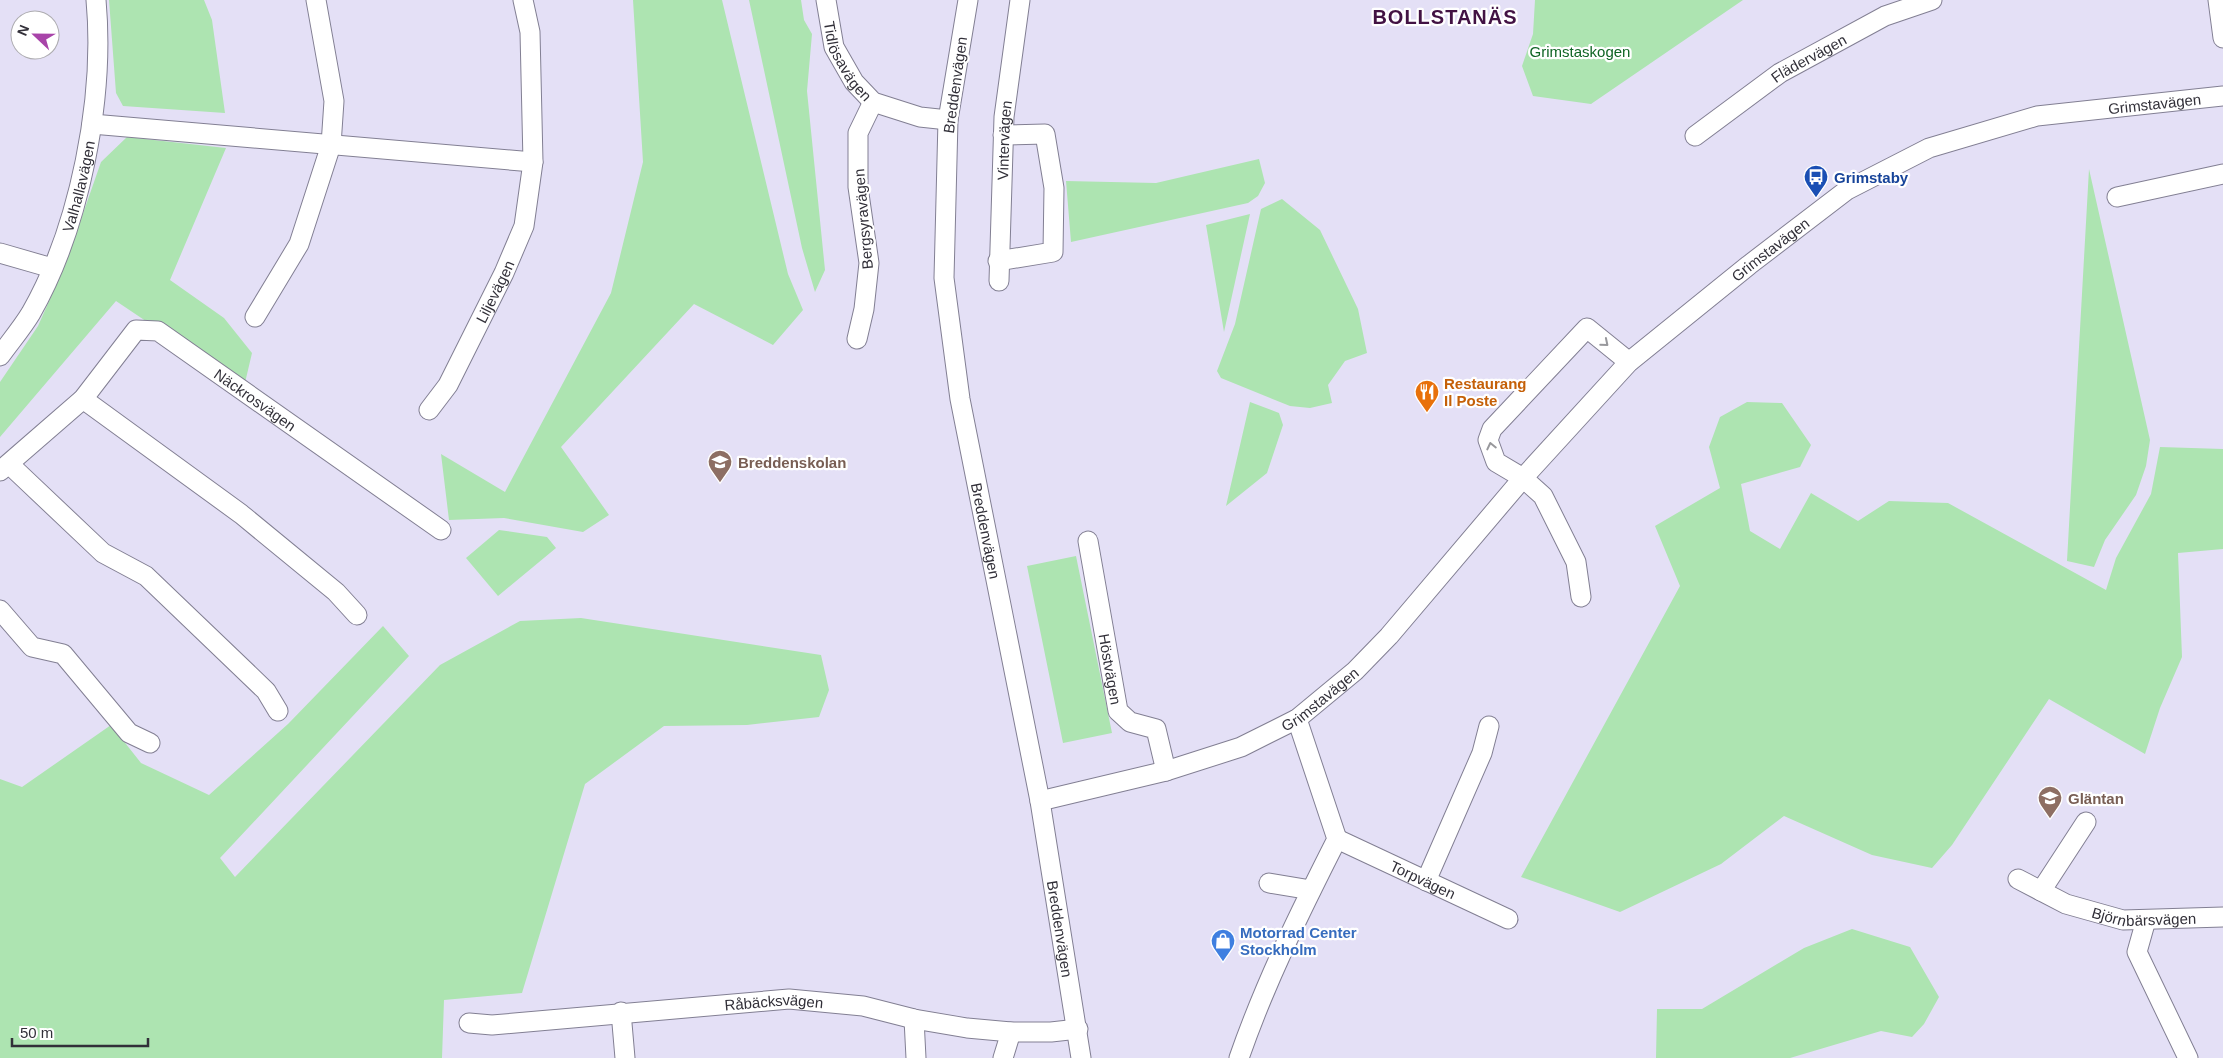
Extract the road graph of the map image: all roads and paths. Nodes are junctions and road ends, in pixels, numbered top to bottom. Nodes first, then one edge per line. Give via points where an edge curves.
1 (96, 0) edge
2 (316, 0) edge
3 (523, 0) edge
4 (826, 0) edge
5 (968, 0) edge
6 (1020, 0) edge
7 (1932, 0) edge
8 (2218, 0) edge
9 (2223, 38) edge
10 (2223, 96) edge
11 (873, 102) junction
12 (948, 120) junction
13 (92, 124) junction
14 (1003, 134) junction
15 (1694, 136) dead end
16 (331, 145) junction
17 (533, 162) junction
18 (2223, 174) edge
19 (2118, 197) dead end
20 (0, 253) edge
21 (998, 261) junction
22 (52, 268) junction
23 (999, 281) dead end
24 (255, 317) dead end
25 (857, 338) dead end
26 (0, 356) edge
27 (1628, 362) junction
28 (83, 398) junction
29 (429, 410) dead end
30 (5, 468) edge
31 (1523, 478) junction
32 (441, 530) dead end
33 (1088, 541) dead end
34 (1581, 597) dead end
35 (0, 610) edge
36 (357, 615) dead end
37 (278, 711) dead end
38 (1297, 719) junction
39 (1489, 726) dead end
40 (150, 743) dead end
41 (1166, 772) junction
42 (1040, 801) junction
43 (2086, 822) dead end
44 (1337, 839) junction
45 (2018, 879) dead end
46 (1426, 881) junction
47 (1269, 883) dead end
48 (1311, 890) junction
49 (2041, 891) junction
50 (2223, 917) edge
51 (1508, 919) dead end
52 (2146, 920) junction
53 (621, 1012) junction
54 (914, 1018) junction
55 (469, 1023) dead end
56 (1078, 1028) junction
57 (1011, 1032) junction
58 (625, 1058) edge
59 (916, 1058) edge
60 (1003, 1058) edge
61 (1082, 1058) edge
62 (1240, 1058) edge
63 (2188, 1058) edge

1 - 13 street, Valhallavägen via 96,92
2 - 16 street via 334,100
3 - 17 street, Liljevägen via 530,32
4 - 11 street, Tidlösavägen via 834,47 854,82
5 - 12 street, Breddenvägen
6 - 14 street, Vintervägen
7 - 15 street, Flädervägen via 1885,16 1780,73
8 - 9 street
10 - 27 street, Grimstavägen via 2037,116 1929,148 1847,190
11 - 12 street, Tidlösavägen via 920,117
11 - 25 street, Bergsyravägen via 858,133 858,188 869,263
12 - 42 street, Breddenvägen via 944,278 960,399
13 - 16 street
13 - 22 street, Valhallavägen via 80,188
14 - 21 street, Vintervägen
14 - 21 street via 1045,134 1054,188 1053,252
16 - 17 street
16 - 24 street via 298,244
17 - 29 street, Liljevägen via 524,226 448,385
18 - 19 street
20 - 22 street
21 - 23 street, Vintervägen
22 - 26 street, Valhallavägen via 30,313
27 - 31 street, Grimstavägen
31 -> 27 street via 1496,462 1488,440 1492,429 1587,328
28 - 30 street, Näckrosvägen
28 - 32 street, Näckrosvägen via 136,330 158,332
28 - 36 street via 241,514 336,592
30 - 37 street, Näckrosvägen via 103,553 146,576 266,691
31 - 34 street via 1543,496 1576,562
31 - 38 street, Grimstavägen via 1389,636 1355,672
33 - 41 street, Höstvägen via 1118,712 1130,722 1156,729
35 - 40 street via 32,647 63,654 129,733
38 - 41 street, Grimstavägen via 1241,747
38 - 44 street
39 - 46 street via 1482,753
41 - 42 street, Grimstavägen
42 - 56 street, Breddenvägen
43 - 49 street
44 - 46 street, Torpvägen
44 - 48 street
45 - 49 street, Björnbärsvägen
46 - 51 street, Torpvägen
47 - 48 street
48 - 62 street via 1251,1024
49 - 52 street, Björnbärsvägen via 2066,904 2123,920
50 - 52 street, Björnbärsvägen
52 - 63 street via 2137,952
53 - 54 street, Råbäcksvägen via 789,999 863,1006
53 - 55 street, Råbäcksvägen via 492,1025
53 - 58 street
54 - 57 street, Råbäcksvägen
54 - 59 street
56 - 57 street, Råbäcksvägen
56 - 61 street, Breddenvägen
57 - 60 street

